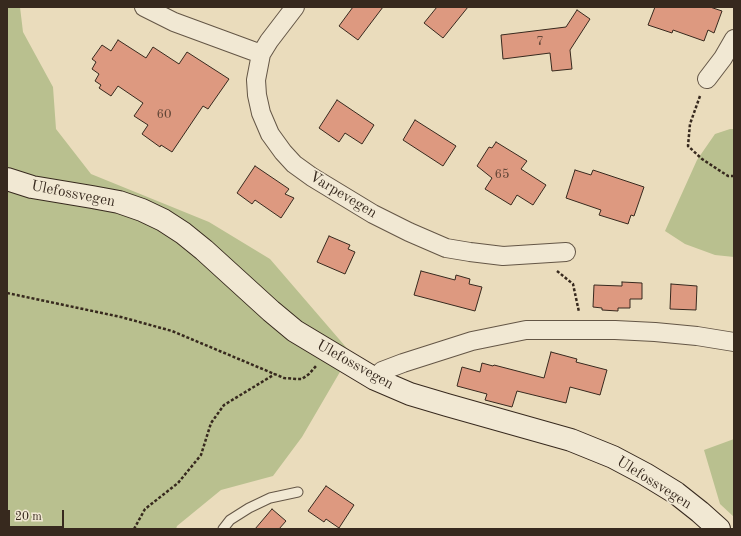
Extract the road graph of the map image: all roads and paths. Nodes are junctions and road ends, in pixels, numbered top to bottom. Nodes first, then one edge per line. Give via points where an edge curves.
1 (144, 7) edge
2 (295, 7) edge
3 (734, 39) edge
4 (261, 54) junction
5 (707, 79) joint
6 (734, 176) edge
7 (7, 179) edge
8 (566, 252) dead end
9 (550, 268) dead end
10 (7, 293) edge
11 (582, 330) junction
12 (734, 342) edge
13 (327, 351) junction
14 (275, 374) junction
15 (375, 379) junction
16 (298, 492) dead end
17 (134, 529) edge
18 (223, 529) edge
19 (719, 529) edge

1 - 4 street via 174,22
2 - 4 street, Varpevegen
3 - 5 street
4 - 8 street, Varpevegen via 256,80 261,113 270,134 283,152 312,177 373,214 446,248 503,256
5 - 6 path via 690,124 688,146 728,176
7 - 13 street, Ulefossvegen via 32,187 119,202 163,220 204,250 295,331
9 - 11 path via 574,284
10 - 14 path via 121,317 172,332
11 - 12 street via 655,332
11 - 15 street via 526,330 478,340 382,371
13 - 14 path via 302,379 284,378
13 - 15 street, Ulefossvegen
14 - 17 path via 224,405 211,423 201,455 178,483 145,509
15 - 19 street, Ulefossvegen via 410,394 581,443 613,457 676,493
16 - 18 lane via 270,498 249,508 230,520

